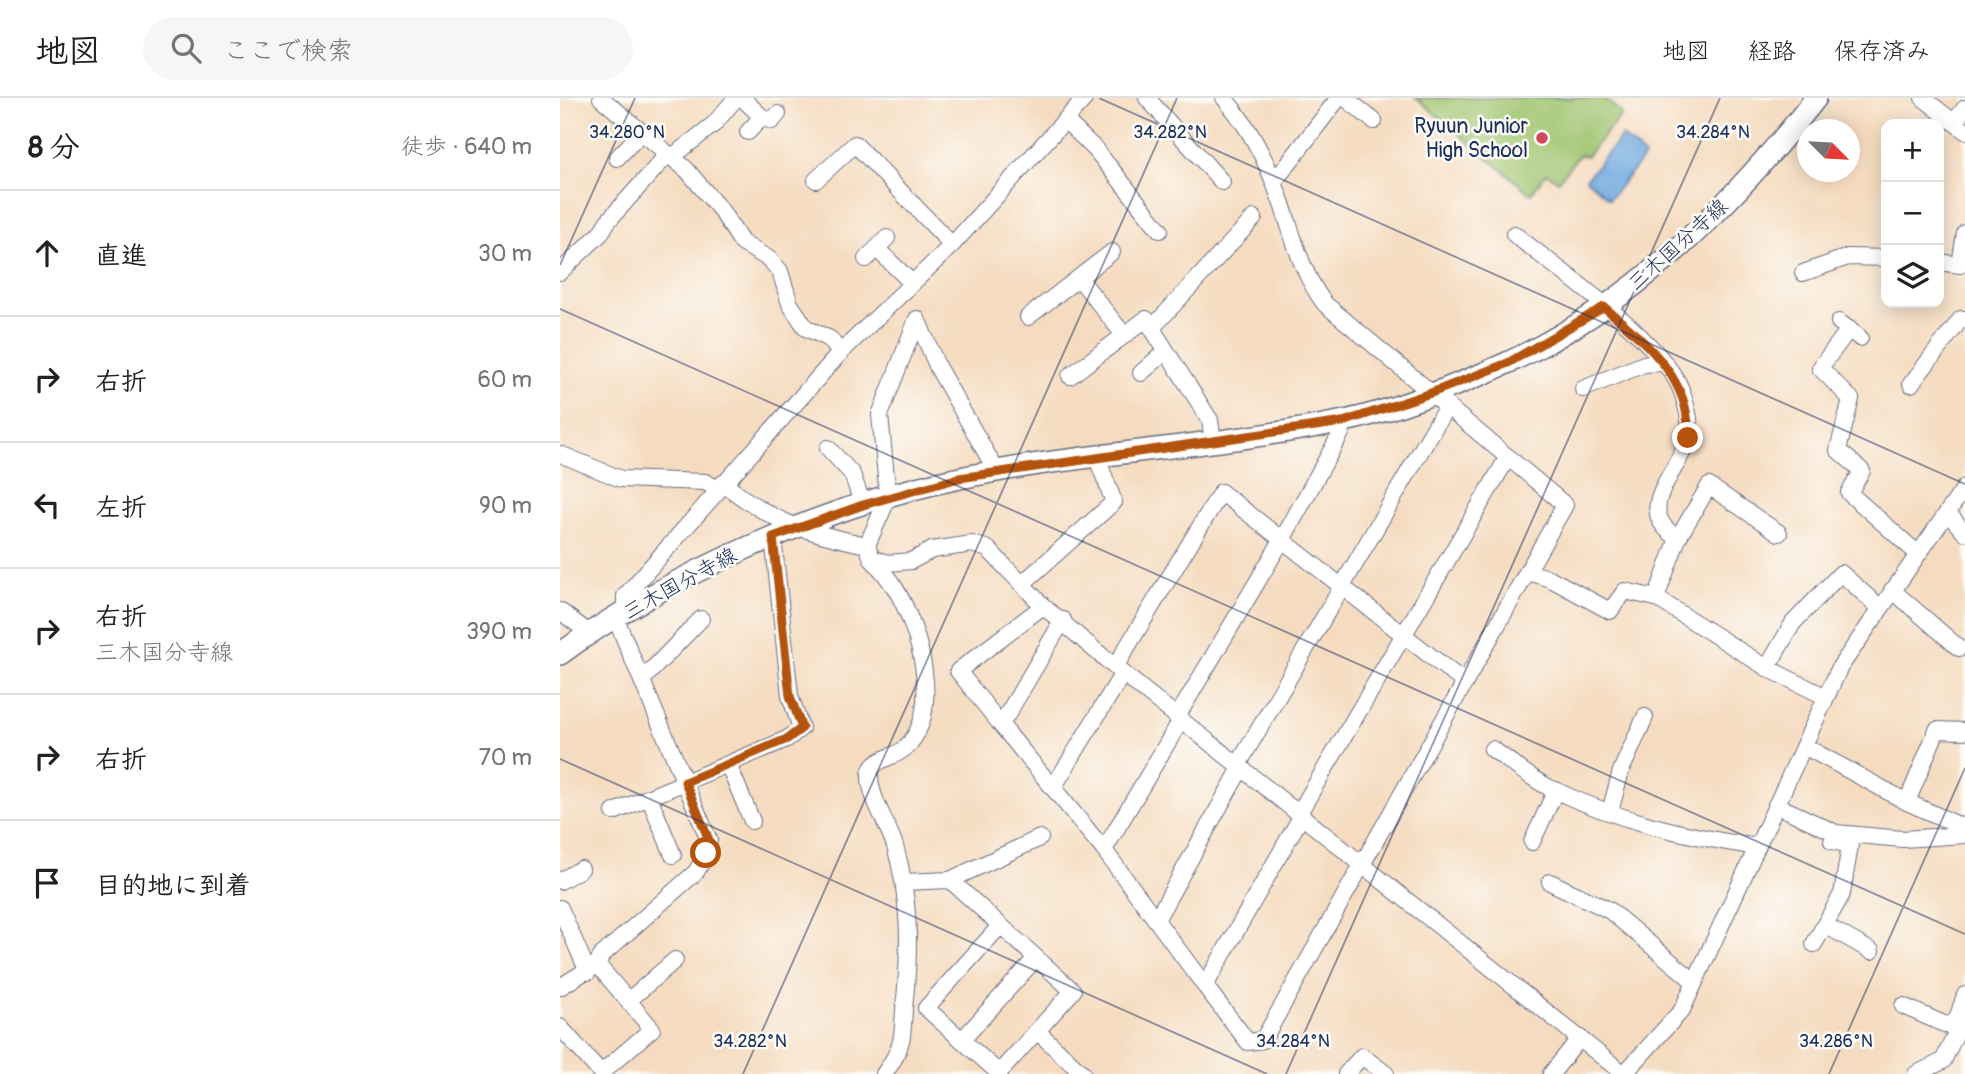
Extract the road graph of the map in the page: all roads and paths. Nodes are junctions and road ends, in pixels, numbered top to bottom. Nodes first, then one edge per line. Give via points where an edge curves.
1 (601, 98) edge
2 (736, 98) edge
3 (742, 98) edge
4 (1084, 98) edge
5 (1147, 98) edge
6 (1224, 98) edge
7 (1816, 98) edge
8 (1923, 98) edge
9 (1938, 98) edge
10 (1341, 99) edge
11 (1965, 108) edge
12 (1065, 120) junction
13 (1374, 121) dead end
14 (1955, 123) edge
15 (642, 132) junction
16 (748, 132) dead end
17 (670, 155) junction
18 (617, 158) dead end
19 (816, 180) dead end
20 (1222, 182) dead end
21 (1274, 182) junction
22 (1254, 218) dead end
23 (1160, 230) dead end
24 (1965, 233) edge
25 (1514, 234) dead end
26 (952, 245) junction
27 (877, 249) dead end
28 (1112, 252) dead end
29 (1881, 258) edge
30 (1944, 263) edge
31 (560, 272) edge
32 (1803, 273) dead end
33 (1079, 278) junction
34 (912, 283) junction
35 (1604, 307) junction
36 (1028, 317) dead end
37 (1965, 319) edge
38 (1152, 328) junction
39 (1849, 330) dead end
40 (1125, 335) junction
41 (1166, 351) junction
42 (840, 353) junction
43 (1664, 363) junction
44 (1141, 373) dead end
45 (1070, 376) dead end
46 (1911, 384) dead end
47 (1583, 389) dead end
48 (1439, 399) junction
49 (1343, 422) junction
50 (1213, 442) junction
51 (828, 448) dead end
52 (560, 454) edge
53 (1508, 457) junction
54 (1097, 458) junction
55 (997, 472) junction
56 (720, 486) junction
57 (1965, 487) edge
58 (888, 498) junction
59 (863, 505) junction
60 (1948, 513) junction
61 (802, 527) junction
62 (1779, 533) dead end
63 (1965, 533) edge
64 (773, 537) junction
65 (1678, 538) junction
66 (1282, 540) junction
67 (870, 552) junction
68 (1917, 553) junction
69 (1528, 572) junction
70 (1023, 583) junction
71 (1342, 587) junction
72 (1892, 590) junction
73 (1656, 598) junction
74 (1043, 606) junction
75 (1880, 608) junction
76 (560, 611) edge
77 (620, 616) junction
78 (701, 620) dead end
79 (1063, 620) junction
80 (589, 633) junction
81 (1404, 636) junction
82 (1959, 648) dead end
83 (560, 654) edge
84 (1766, 668) junction
85 (1119, 670) junction
86 (642, 680) junction
87 (1465, 683) junction
88 (1826, 697) junction
89 (1645, 717) dead end
90 (1179, 718) junction
91 (1002, 725) junction
92 (1965, 732) edge
93 (1804, 746) junction
94 (1492, 749) dead end
95 (728, 764) junction
96 (1240, 766) junction
97 (685, 782) junction
98 (1053, 788) junction
99 (1556, 790) junction
100 (649, 797) junction
101 (1907, 802) junction
102 (1775, 809) junction
103 (614, 812) dead end
104 (1611, 812) junction
105 (1300, 814) junction
106 (752, 821) dead end
107 (1965, 828) edge
108 (1965, 835) edge
109 (1040, 838) dead end
110 (1532, 842) dead end
111 (1757, 847) junction
112 (1104, 850) junction
113 (673, 855) dead end
114 (1363, 863) junction
115 (581, 869) dead end
116 (950, 880) junction
117 (560, 881) edge
118 (904, 882) junction
119 (1550, 882) dead end
120 (560, 908) edge
121 (1156, 920) junction
122 (1825, 925) junction
123 (1000, 926) junction
124 (565, 931) edge
125 (1814, 944) dead end
126 (1871, 951) dead end
127 (1035, 958) junction
128 (675, 960) dead end
129 (593, 968) junction
130 (1695, 982) junction
131 (1205, 986) junction
132 (560, 987) edge
133 (1965, 995) edge
134 (628, 1001) junction
135 (904, 1004) junction
136 (1903, 1006) dead end
137 (926, 1008) junction
138 (1961, 1025) edge
139 (560, 1027) edge
140 (1037, 1031) junction
141 (1580, 1038) junction
142 (962, 1040) junction
143 (1071, 1070) edge
144 (1937, 1070) edge
145 (999, 1073) edge
146 (884, 1074) edge
147 (1346, 1074) edge
148 (1386, 1074) edge
149 (1551, 1074) edge
150 (1624, 1074) edge
151 (1916, 1074) edge

1 - 15 street
2 - 17 street via 714,124
3 - 16 street via 770,116
4 - 12 street
5 - 20 street
6 - 21 street via 1243,120
7 - 35 main road, 三木国分寺線 via 1692,238
8 - 14 street
9 - 14 street
10 - 13 street
10 - 21 street
11 - 14 street
12 - 23 street via 1095,149
12 - 26 street
15 - 17 street
15 - 18 street
17 - 31 street
17 - 42 street via 722,212 742,243 769,259 779,271 790,304 806,328 830,339
19 - 26 street via 855,144
21 - 48 street via 1309,284 1325,304
22 - 38 street
24 - 30 street via 1960,265
25 - 35 street
26 - 34 street
27 - 34 street
28 - 33 street
29 - 32 street via 1848,257
33 - 36 street
33 - 40 street
34 - 42 street
35 - 43 street
35 - 48 main road, 三木国分寺線
37 - 46 street
38 - 40 street via 1146,318
38 - 41 street
39 - 68 street via 1820,368 1851,399 1838,450 1866,465 1845,498
40 - 45 street
41 - 44 street
41 - 50 street via 1210,420
42 - 56 street
43 - 47 street via 1644,364
43 - 65 street via 1681,391 1689,421 1688,438 1657,507 1662,528
48 - 49 main road, 三木国分寺線
48 - 53 street
48 - 71 street
49 - 50 main road, 三木国分寺線
49 - 66 street
50 - 54 main road, 三木国分寺線
51 - 59 street via 852,474
52 - 56 street via 621,479
53 - 69 street via 1565,505
53 - 81 street
54 - 55 main road, 三木国分寺線
54 - 70 street via 1114,502
55 - 58 main road, 三木国分寺線
55 - 58 street via 917,319 880,415
56 - 61 street via 761,512
56 - 77 street via 625,596
57 - 60 street
58 - 59 main road, 三木国分寺線
58 - 67 street
59 - 61 main road, 三木国分寺線
60 - 63 street
60 - 68 street
61 - 64 main road, 三木国分寺線
61 - 67 street
62 - 65 street via 1709,486
64 - 77 main road, 三木国分寺線 via 704,568
64 - 95 street via 790,696 802,728
65 - 73 street
66 - 71 street
66 - 85 street via 1221,492
66 - 90 street
67 - 70 street via 889,563 972,544 988,549
67 - 118 street via 909,615 924,673 925,697 914,738 904,750 875,763 870,772
68 - 72 street
69 - 73 street via 1551,579 1610,611 1625,591
69 - 87 street
70 - 74 street
71 - 81 street
71 - 96 street
72 - 75 street
72 - 82 street via 1935,639
73 - 84 street
74 - 79 street
74 - 91 street via 958,671
75 - 84 street via 1840,573 1793,623
75 - 88 street via 1840,667
76 - 80 street
77 - 80 main road, 三木国分寺線
77 - 86 street
78 - 86 street
79 - 85 street
79 - 91 street
80 - 83 main road, 三木国分寺線
81 - 87 street
81 - 105 street
84 - 88 street
85 - 90 street
85 - 98 street
86 - 97 street
87 - 114 street
88 - 93 street
89 - 104 street via 1621,771
90 - 96 street
90 - 112 street
91 - 98 street
92 - 101 street via 1937,730
93 - 101 street
93 - 102 street
94 - 99 street
95 - 97 street
95 - 106 street
96 - 105 street
96 - 121 street
97 - 100 street
97 - 129 street via 709,840 706,853 696,872
98 - 112 street
99 - 104 street
99 - 110 street
100 - 103 street
100 - 113 street
101 - 107 street
102 - 108 street via 1836,833 1902,839
102 - 111 street
102 - 122 street via 1850,845 1842,894
104 - 111 street via 1679,835
105 - 114 street
105 - 131 street
109 - 116 street
111 - 130 street
112 - 121 street
114 - 131 street via 1263,1040 1248,1042
114 - 141 street
115 - 117 street
116 - 118 street
116 - 123 street
118 - 135 street via 910,942
119 - 130 street via 1609,910
120 - 124 street
121 - 131 street
122 - 125 street
122 - 126 street
123 - 127 street
123 - 137 street
124 - 129 street
127 - 140 street via 1073,991
127 - 142 street
128 - 134 street
129 - 132 street
129 - 134 street
130 - 150 street via 1682,1010
133 - 138 street
134 - 139 street via 652,1029 601,1073
135 - 137 street
135 - 146 street via 901,1041
136 - 138 street via 1946,1025
137 - 142 street
138 - 144 street
140 - 143 street
140 - 145 street
141 - 149 street
141 - 150 street
142 - 145 street
144 - 151 street
147 - 148 street via 1362,1056

